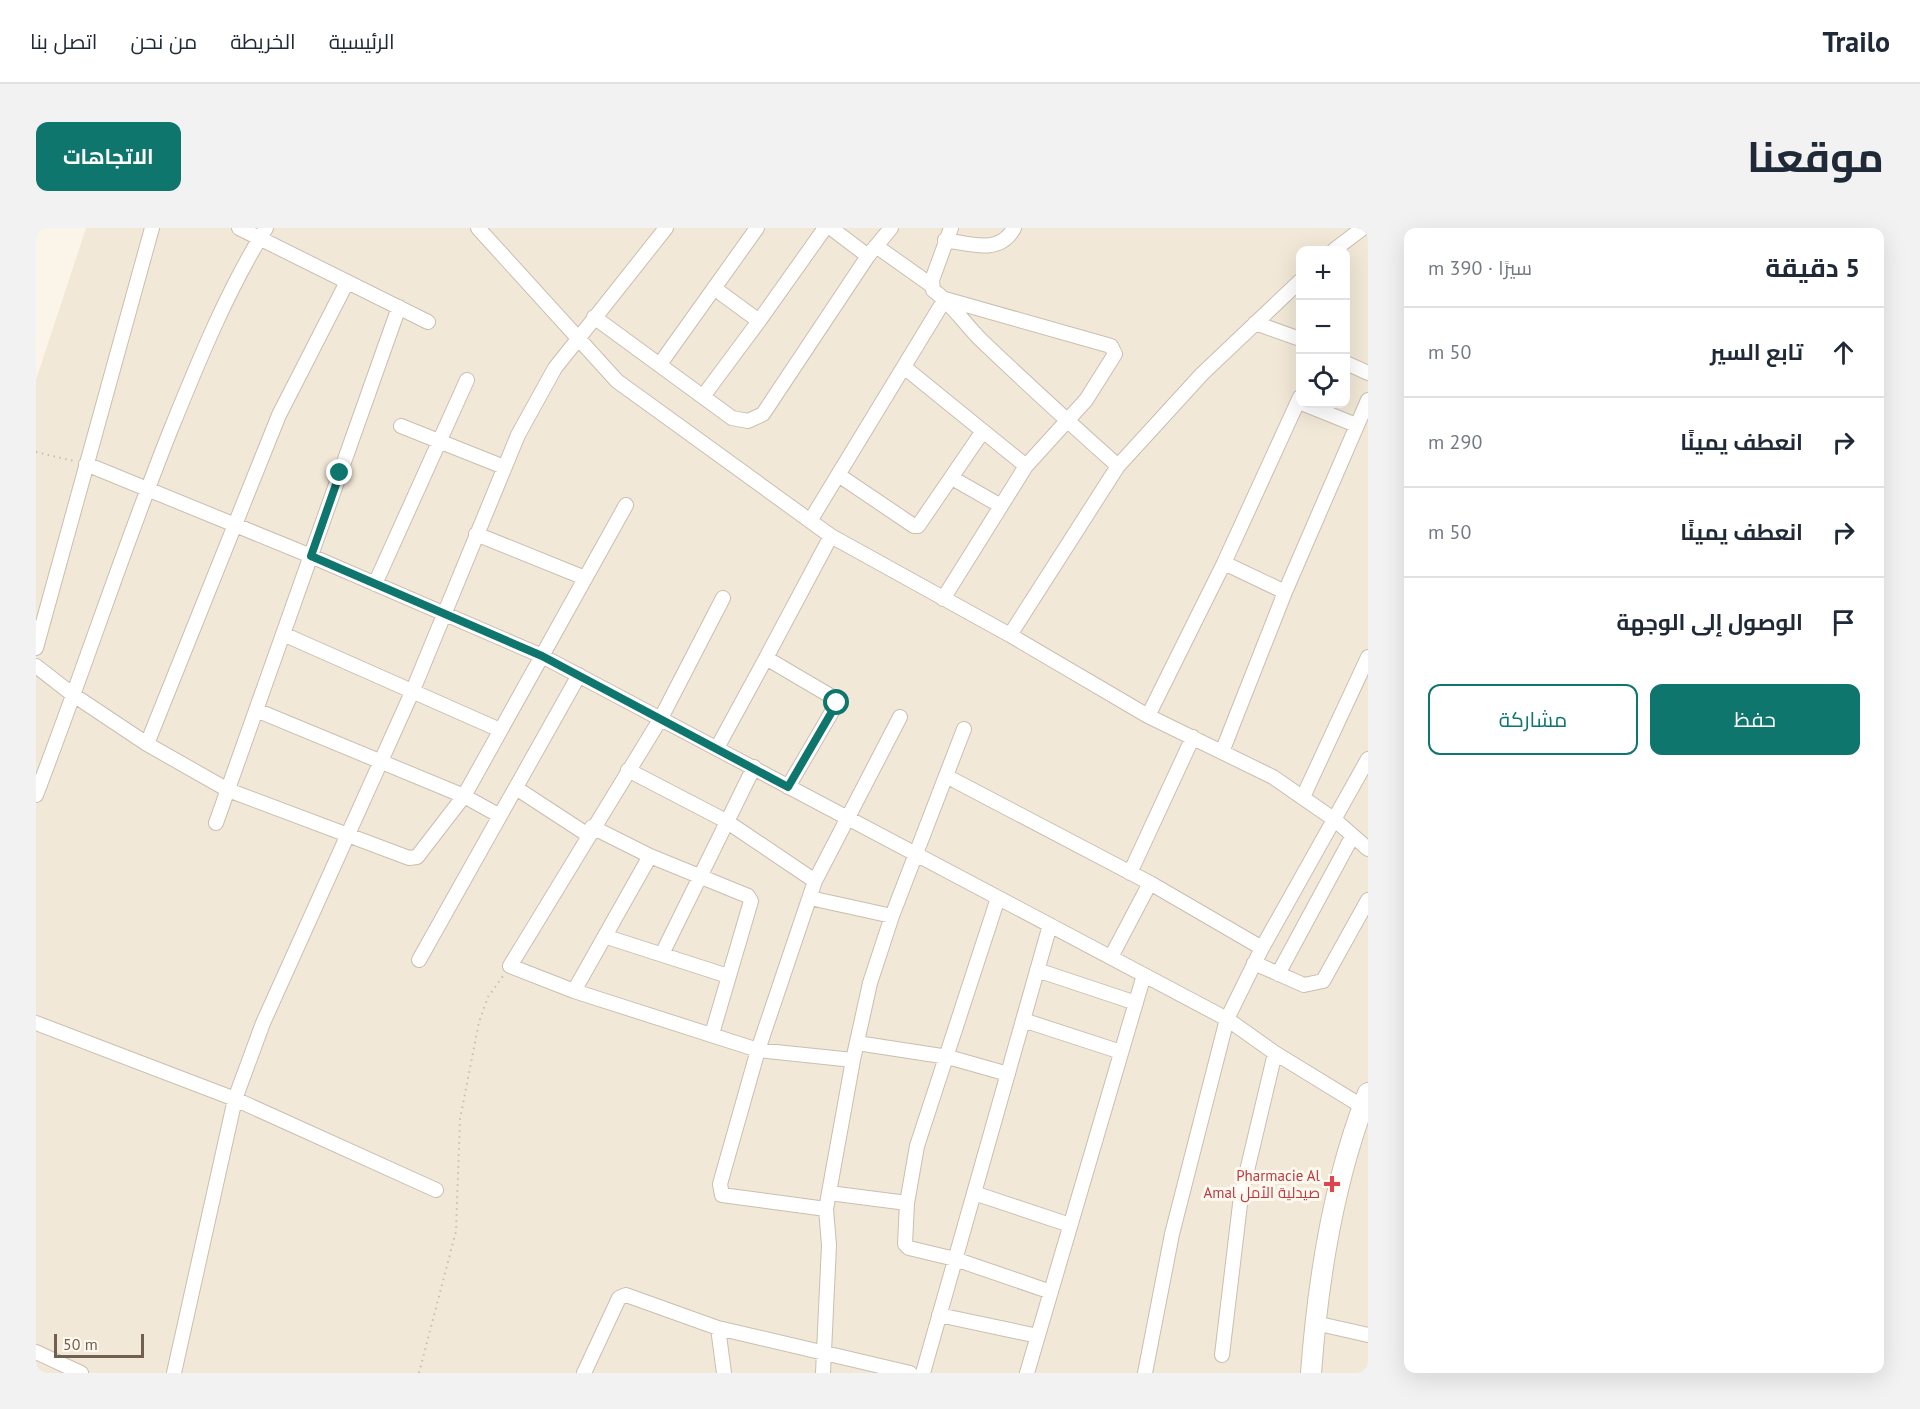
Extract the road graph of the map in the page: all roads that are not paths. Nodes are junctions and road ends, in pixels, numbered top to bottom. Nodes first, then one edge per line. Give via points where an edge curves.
1 (152, 228) edge
2 (239, 228) edge
3 (478, 228) edge
4 (666, 228) edge
5 (757, 228) edge
6 (825, 228) edge
7 (831, 228) edge
8 (891, 228) edge
9 (1014, 228) edge
10 (1363, 228) edge
11 (263, 233) edge
12 (948, 234) edge
13 (1339, 246) edge
14 (872, 251) junction
15 (347, 282) junction
16 (931, 285) junction
17 (1296, 285) edge
18 (714, 288) junction
19 (945, 299) junction
20 (399, 307) junction
21 (594, 317) junction
22 (759, 321) junction
23 (428, 322) dead end
24 (1255, 323) junction
25 (577, 338) junction
26 (1296, 338) edge
27 (660, 364) junction
28 (1350, 365) edge
29 (904, 367) junction
30 (1368, 373) edge
31 (467, 380) dead end
32 (704, 396) junction
33 (1368, 400) edge
34 (1298, 408) edge
35 (1317, 408) edge
36 (1067, 420) junction
37 (1356, 425) junction
38 (401, 426) dead end
39 (983, 431) junction
40 (439, 440) junction
41 (86, 464) junction
42 (1026, 466) junction
43 (1118, 466) junction
44 (504, 467) junction
45 (840, 476) junction
46 (952, 478) junction
47 (147, 490) junction
48 (626, 504) dead end
49 (1001, 506) junction
50 (810, 521) junction
51 (234, 525) junction
52 (476, 534) junction
53 (831, 536) junction
54 (311, 556) junction
55 (1224, 562) junction
56 (585, 578) junction
57 (375, 584) junction
58 (1286, 592) junction
59 (723, 598) dead end
60 (944, 599) junction
61 (442, 614) junction
62 (283, 634) junction
63 (1010, 635) junction
64 (36, 648) edge
65 (542, 656) junction
66 (1368, 657) edge
67 (766, 658) junction
68 (36, 666) edge
69 (579, 675) junction
70 (413, 690) junction
71 (72, 694) junction
72 (256, 710) junction
73 (1148, 716) junction
74 (900, 717) dead end
75 (661, 718) junction
76 (964, 729) dead end
77 (500, 730) junction
78 (1193, 737) junction
79 (147, 744) junction
80 (717, 748) junction
81 (1222, 752) junction
82 (1368, 759) edge
83 (380, 760) junction
84 (754, 767) junction
85 (628, 770) junction
86 (946, 776) junction
87 (788, 787) junction
88 (516, 788) junction
89 (228, 790) junction
90 (36, 795) edge
91 (464, 796) junction
92 (1303, 797) junction
93 (500, 816) junction
94 (845, 818) junction
95 (1335, 820) junction
96 (726, 821) junction
97 (216, 823) dead end
98 (590, 831) junction
99 (349, 835) junction
100 (1352, 837) junction
101 (1368, 849) edge
102 (915, 853) junction
103 (650, 856) junction
104 (1130, 873) junction
105 (698, 877) junction
106 (815, 880) junction
107 (1150, 883) junction
108 (810, 898) junction
109 (998, 898) junction
110 (1368, 900) edge
111 (892, 916) junction
112 (1050, 925) junction
113 (607, 937) junction
114 (1262, 948) junction
115 (662, 954) junction
116 (1111, 957) junction
117 (419, 960) dead end
118 (1254, 963) junction
119 (1037, 970) junction
120 (1278, 974) junction
121 (1144, 975) junction
122 (728, 976) junction
123 (574, 991) junction
124 (1136, 1003) junction
125 (1227, 1019) junction
126 (1023, 1020) junction
127 (36, 1023) edge
128 (712, 1034) junction
129 (856, 1043) junction
130 (758, 1050) junction
131 (1121, 1053) junction
132 (1275, 1053) junction
133 (948, 1057) junction
134 (853, 1060) junction
135 (1008, 1074) junction
136 (235, 1099) junction
137 (1366, 1103) edge
138 (436, 1190) dead end
139 (829, 1192) junction
140 (974, 1193) junction
141 (907, 1203) junction
142 (826, 1209) junction
143 (1070, 1225) junction
144 (955, 1259) junction
145 (1051, 1292) junction
146 (939, 1315) junction
147 (1315, 1323) junction
148 (718, 1328) junction
149 (1368, 1335) edge
150 (1038, 1336) junction
151 (36, 1352) edge
152 (824, 1352) junction
153 (1222, 1355) dead end
154 (81, 1373) edge
155 (174, 1373) edge
156 (584, 1373) edge
157 (724, 1373) edge
158 (824, 1373) edge
159 (910, 1373) edge
160 (923, 1373) edge
161 (1027, 1373) edge
162 (1144, 1373) edge
163 (1311, 1373) edge

1 - 41 street
2 - 11 street
3 - 25 street
4 - 21 street
5 - 18 street
6 - 22 street
7 - 14 street
8 - 14 street
9 - 12 street via 997,245
10 - 13 street
11 - 15 street
11 - 47 street via 213,326
12 - 16 street
14 - 16 street
14 - 32 street via 763,414 748,421 732,418
15 - 20 street
15 - 51 street via 279,415
16 - 19 street
17 - 24 street
18 - 22 street
18 - 27 street
19 - 29 street
19 - 36 street via 976,335
19 - 36 street via 1111,346 1113,361 1092,393
20 - 23 street
20 - 54 street
21 - 25 street
21 - 27 street
22 - 32 street
24 - 26 street
24 - 43 street
25 - 44 street via 555,368
25 - 50 street via 637,398
27 - 32 street
28 - 30 street
29 - 39 street
29 - 45 street
31 - 40 street
33 - 37 street
34 - 55 street
35 - 37 street
36 - 42 street
36 - 43 street
37 - 58 street
38 - 40 street
39 - 42 street
39 - 46 street
40 - 44 street
40 - 57 street
41 - 47 street
41 - 64 street
42 - 49 street
43 - 63 street
44 - 52 street
45 - 46 street via 916,527 922,524
45 - 50 street
46 - 49 street
47 - 51 street
47 - 71 street
48 - 56 street
49 - 60 street
50 - 53 street
51 - 54 street
51 - 79 street
52 - 56 street
52 - 61 street
53 - 60 street
53 - 67 street
54 - 57 street
54 - 62 street
55 - 58 street
55 - 73 street
56 - 65 street
57 - 61 street
58 - 81 street
59 - 75 street
60 - 63 street
61 - 65 street
61 - 70 street
62 - 70 street
62 - 72 street
63 - 73 street
65 - 69 street
65 - 77 street
66 - 92 street
67 - 80 street
67 - 87 street via 837,703
68 - 71 street
69 - 75 street
69 - 88 street
70 - 77 street
70 - 83 street
71 - 79 street
71 - 90 street
72 - 83 street
72 - 89 street
73 - 78 street
74 - 94 street
75 - 80 street
75 - 85 street
76 - 86 street
77 - 91 street
78 - 81 street
78 - 104 street
79 - 89 street
80 - 84 street
81 - 92 street via 1274,777
82 - 95 street
83 - 91 street
83 - 99 street
84 - 87 street
84 - 96 street
85 - 96 street
85 - 98 street
86 - 102 street
86 - 104 street
87 - 94 street
88 - 93 street
88 - 98 street
89 - 97 street
89 - 99 street
91 - 93 street
91 - 99 street via 417,857 409,858
92 - 95 street
93 - 117 street
94 - 102 street
94 - 106 street
95 - 100 street
95 - 114 street
96 - 105 street
96 - 106 street
98 - 103 street
98 - 123 street via 510,966
99 - 136 street via 263,1023
100 - 101 street
100 - 120 street
102 - 109 street
102 - 111 street
103 - 105 street
103 - 113 street
104 - 107 street
105 - 115 street
105 - 122 street via 748,896 751,901
106 - 108 street
107 - 114 street
107 - 116 street
108 - 111 street
108 - 130 street
109 - 112 street
109 - 133 street
110 - 120 street via 1323,981 1305,985
111 - 129 street
112 - 116 street
112 - 119 street
113 - 115 street
113 - 123 street
114 - 118 street
115 - 122 street
116 - 121 street
118 - 120 street
118 - 125 street
119 - 124 street
119 - 126 street
121 - 124 street
121 - 125 street
122 - 128 street
123 - 128 street
124 - 131 street
125 - 132 street
125 - 162 street via 1172,1234
126 - 131 street
126 - 135 street
127 - 136 street
128 - 130 street
129 - 133 street
129 - 134 street
130 - 134 street
130 - 142 street via 720,1192
131 - 143 street
132 - 137 street
132 - 153 street via 1241,1197
133 - 135 street
133 - 141 street via 917,1146
134 - 139 street
135 - 140 street
136 - 138 street
136 - 155 street
137 - 147 street via 1342,1174
139 - 141 street
139 - 142 street
140 - 143 street
140 - 144 street
141 - 144 street via 905,1244
142 - 152 street via 829,1245
143 - 145 street
144 - 145 street
144 - 146 street
145 - 150 street
146 - 150 street
146 - 160 street
147 - 149 street
147 - 163 street
148 - 152 street
148 - 156 street via 622,1296
148 - 157 street
150 - 161 street
151 - 154 street
152 - 158 street
152 - 159 street

